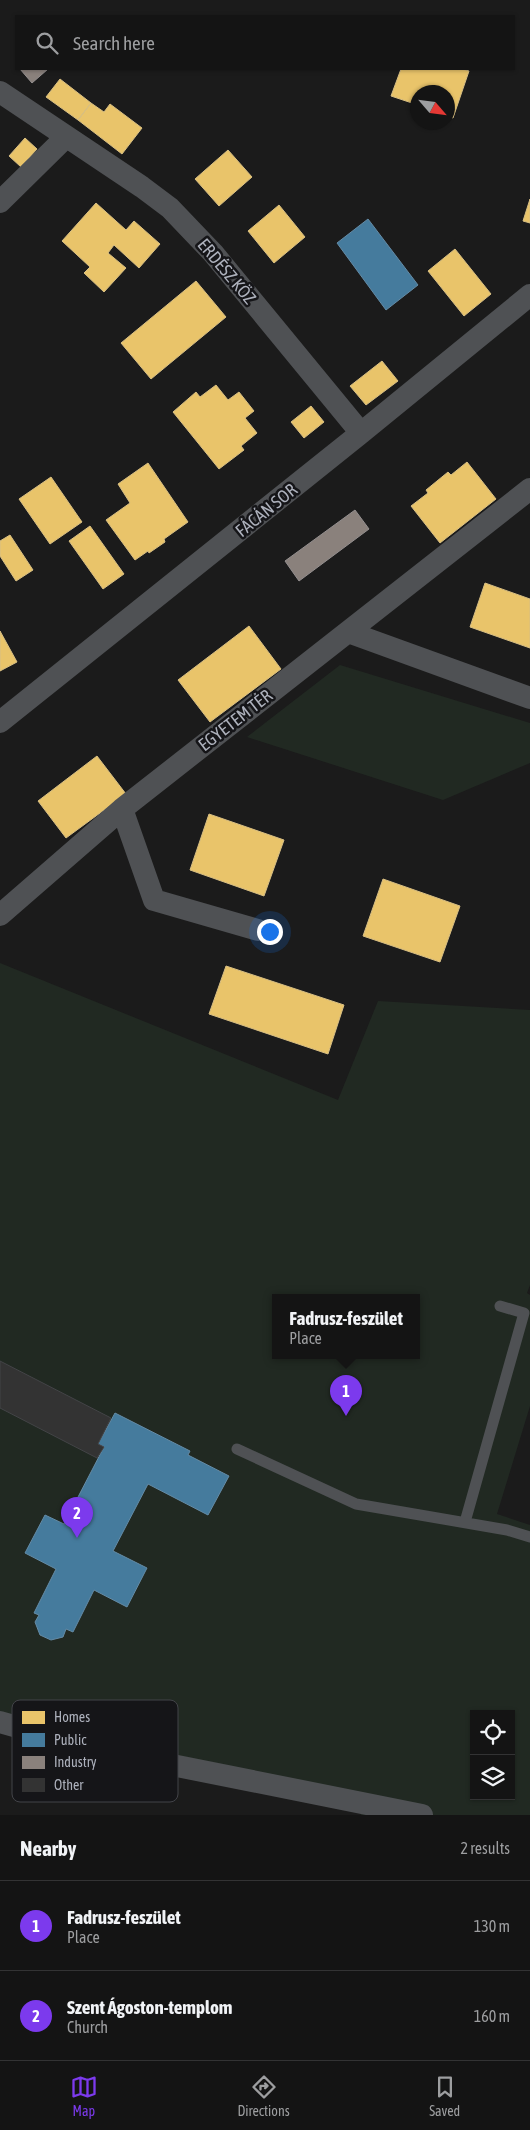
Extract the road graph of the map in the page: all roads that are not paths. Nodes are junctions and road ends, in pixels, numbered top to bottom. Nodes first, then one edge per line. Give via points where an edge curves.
1 (0, 92) edge
2 (66, 137) junction
3 (0, 202) edge
4 (530, 295) edge
5 (361, 433) junction
6 (530, 489) edge
7 (348, 632) junction
8 (530, 698) edge
9 (0, 722) edge
10 (122, 809) junction
11 (0, 915) edge
12 (258, 930) dead end
13 (500, 1306) dead end
14 (237, 1449) dead end
15 (465, 1522) junction
16 (530, 1536) edge
17 (178, 1768) edge
18 (346, 1807) edge
19 (422, 1815) edge

1 - 2 street, ERDÉSZ KÖZ
2 - 3 street
2 - 5 street, ERDÉSZ KÖZ via 142,187 193,231
4 - 5 street, FÁCÁN SOR
5 - 9 street, FÁCÁN SOR
6 - 7 street, EGYETEM TÉR
7 - 8 street
7 - 10 street, EGYETEM TÉR
10 - 11 street, EGYETEM TÉR
10 - 12 street via 154,900
13 - 15 lane via 524,1313
14 - 15 lane via 356,1504
15 - 16 lane
17 - 18 street
18 - 19 street

